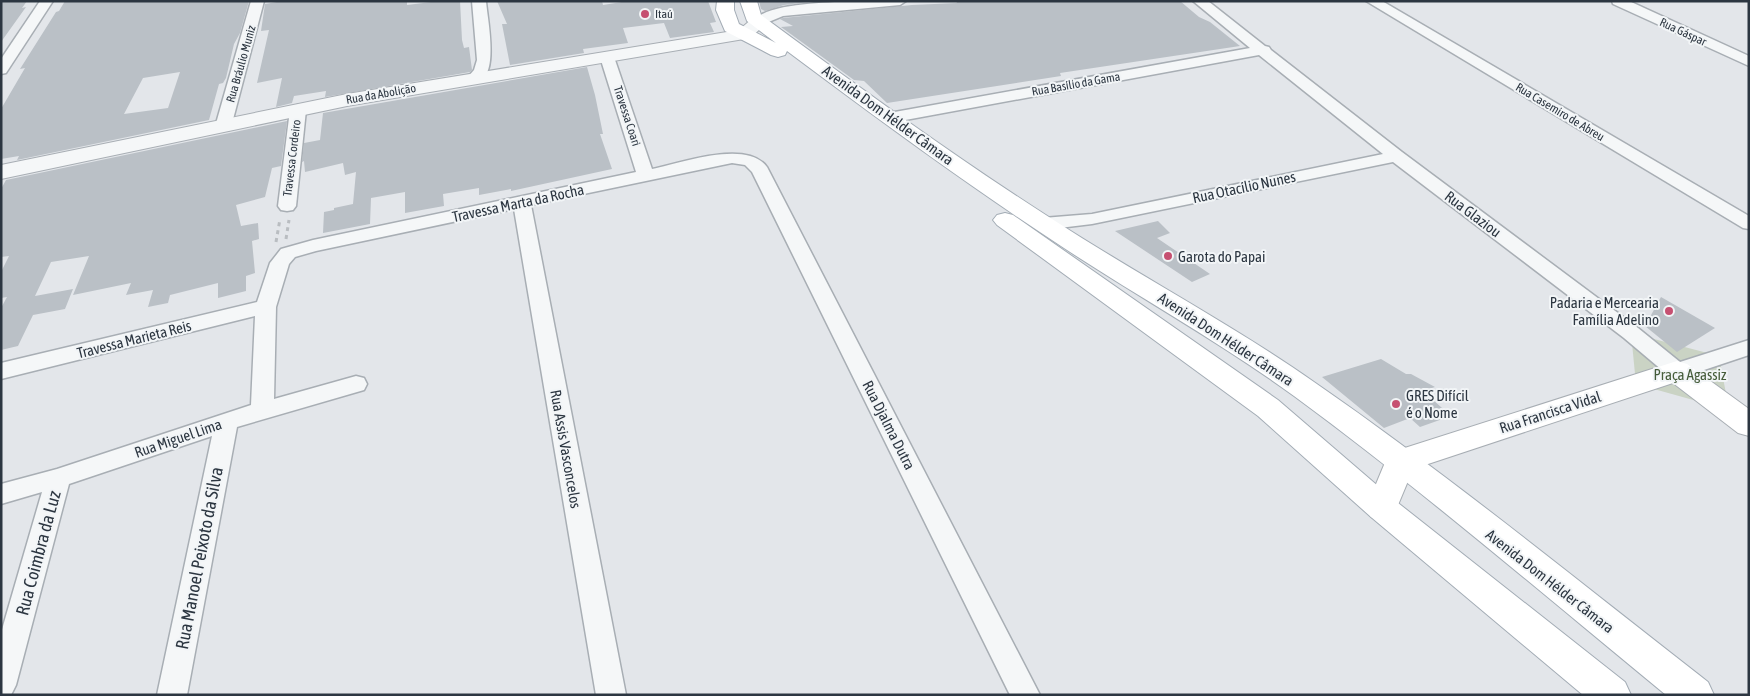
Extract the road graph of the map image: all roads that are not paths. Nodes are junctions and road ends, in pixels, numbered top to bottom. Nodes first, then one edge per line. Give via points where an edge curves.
1 (47, 1) edge
2 (258, 1) edge
3 (479, 1) edge
4 (726, 1) edge
5 (748, 1) edge
6 (900, 1) edge
7 (1199, 1) edge
8 (1372, 1) edge
9 (1618, 1) edge
10 (752, 28) junction
11 (1264, 50) junction
12 (608, 57) junction
13 (1749, 62) edge
14 (479, 69) junction
15 (1, 70) edge
16 (298, 110) junction
17 (889, 118) junction
18 (223, 127) junction
19 (1396, 156) junction
20 (749, 159) joint
21 (1, 172) edge
22 (646, 176) junction
23 (522, 202) junction
24 (286, 212) road end
25 (1092, 219) junction
26 (1043, 224) junction
27 (1749, 224) edge
28 (1074, 244) junction
29 (266, 307) junction
30 (1749, 347) edge
31 (1677, 370) junction
32 (1, 371) edge
33 (356, 384) dead end
34 (1302, 388) junction
35 (1268, 408) junction
36 (262, 410) junction
37 (226, 422) junction
38 (1749, 425) edge
39 (1400, 461) junction
40 (58, 478) junction
41 (1, 494) edge
42 (1382, 508) junction
43 (1, 685) edge
44 (172, 695) edge
45 (610, 695) edge
46 (1025, 695) edge
47 (1612, 695) edge
48 (1695, 695) edge

1 - 15 street
2 - 18 street, Rua Bráulio Muniz
3 - 14 street
4 - 10 main road, Avenida Dom Hélder Câmara via 725,10 731,27
5 - 10 main road, Avenida Dom Hélder Câmara via 753,17
6 - 10 street via 781,12 767,16
7 - 11 street, Rua Glaziou
8 - 27 street, Rua Casemiro de Abreu
9 - 13 street, Rua Gáspar
10 - 12 street, Rua da Abolição
10 - 17 main road, Avenida Dom Hélder Câmara
10 - 35 main road, Avenida Dom Hélder Câmara via 764,43
11 - 17 street, Rua Basílio da Gama
11 - 19 street, Rua Glaziou
12 - 14 street, Rua da Abolição via 507,73
12 - 22 street, Travessa Coari
14 - 16 street, Rua da Abolição via 395,91
16 - 18 street, Rua da Abolição
16 - 24 street, Travessa Cordeiro
17 - 26 main road, Avenida Dom Hélder Câmara
18 - 21 street, Rua da Abolição
19 - 25 street, Rua Otacílio Nunes
19 - 31 street, Rua Glaziou
20 - 22 street, Travessa Marta da Rocha via 726,158
20 - 46 street, Rua Djalma Dutra via 761,172
22 - 23 street, Travessa Marta da Rocha
23 - 29 street, Travessa Marta da Rocha via 313,246 282,249
23 - 45 street, Rua Assis Vasconcelos
25 - 26 street, Rua Otacílio Nunes
25 - 28 street via 1079,232
26 - 28 main road, Avenida Dom Hélder Câmara
28 - 34 main road, Avenida Dom Hélder Câmara
29 - 32 street, Travessa Marieta Reis
29 - 36 street
30 - 31 street, Rua Francisca Vidal
31 - 38 main road, Rua Glaziou
31 - 39 main road, Rua Francisca Vidal
33 - 36 street, Rua Miguel Lima
34 - 35 main road via 1304,399 1297,409
34 - 39 main road, Avenida Dom Hélder Câmara
35 - 42 main road, Avenida Dom Hélder Câmara
36 - 37 street, Rua Miguel Lima
37 - 40 street, Rua Miguel Lima
37 - 44 street, Rua Manoel Peixoto da Silva
39 - 42 main road
39 - 48 main road, Avenida Dom Hélder Câmara
40 - 41 street, Rua Miguel Lima
40 - 43 street, Rua Coimbra da Luz
42 - 47 main road, Avenida Dom Hélder Câmara

